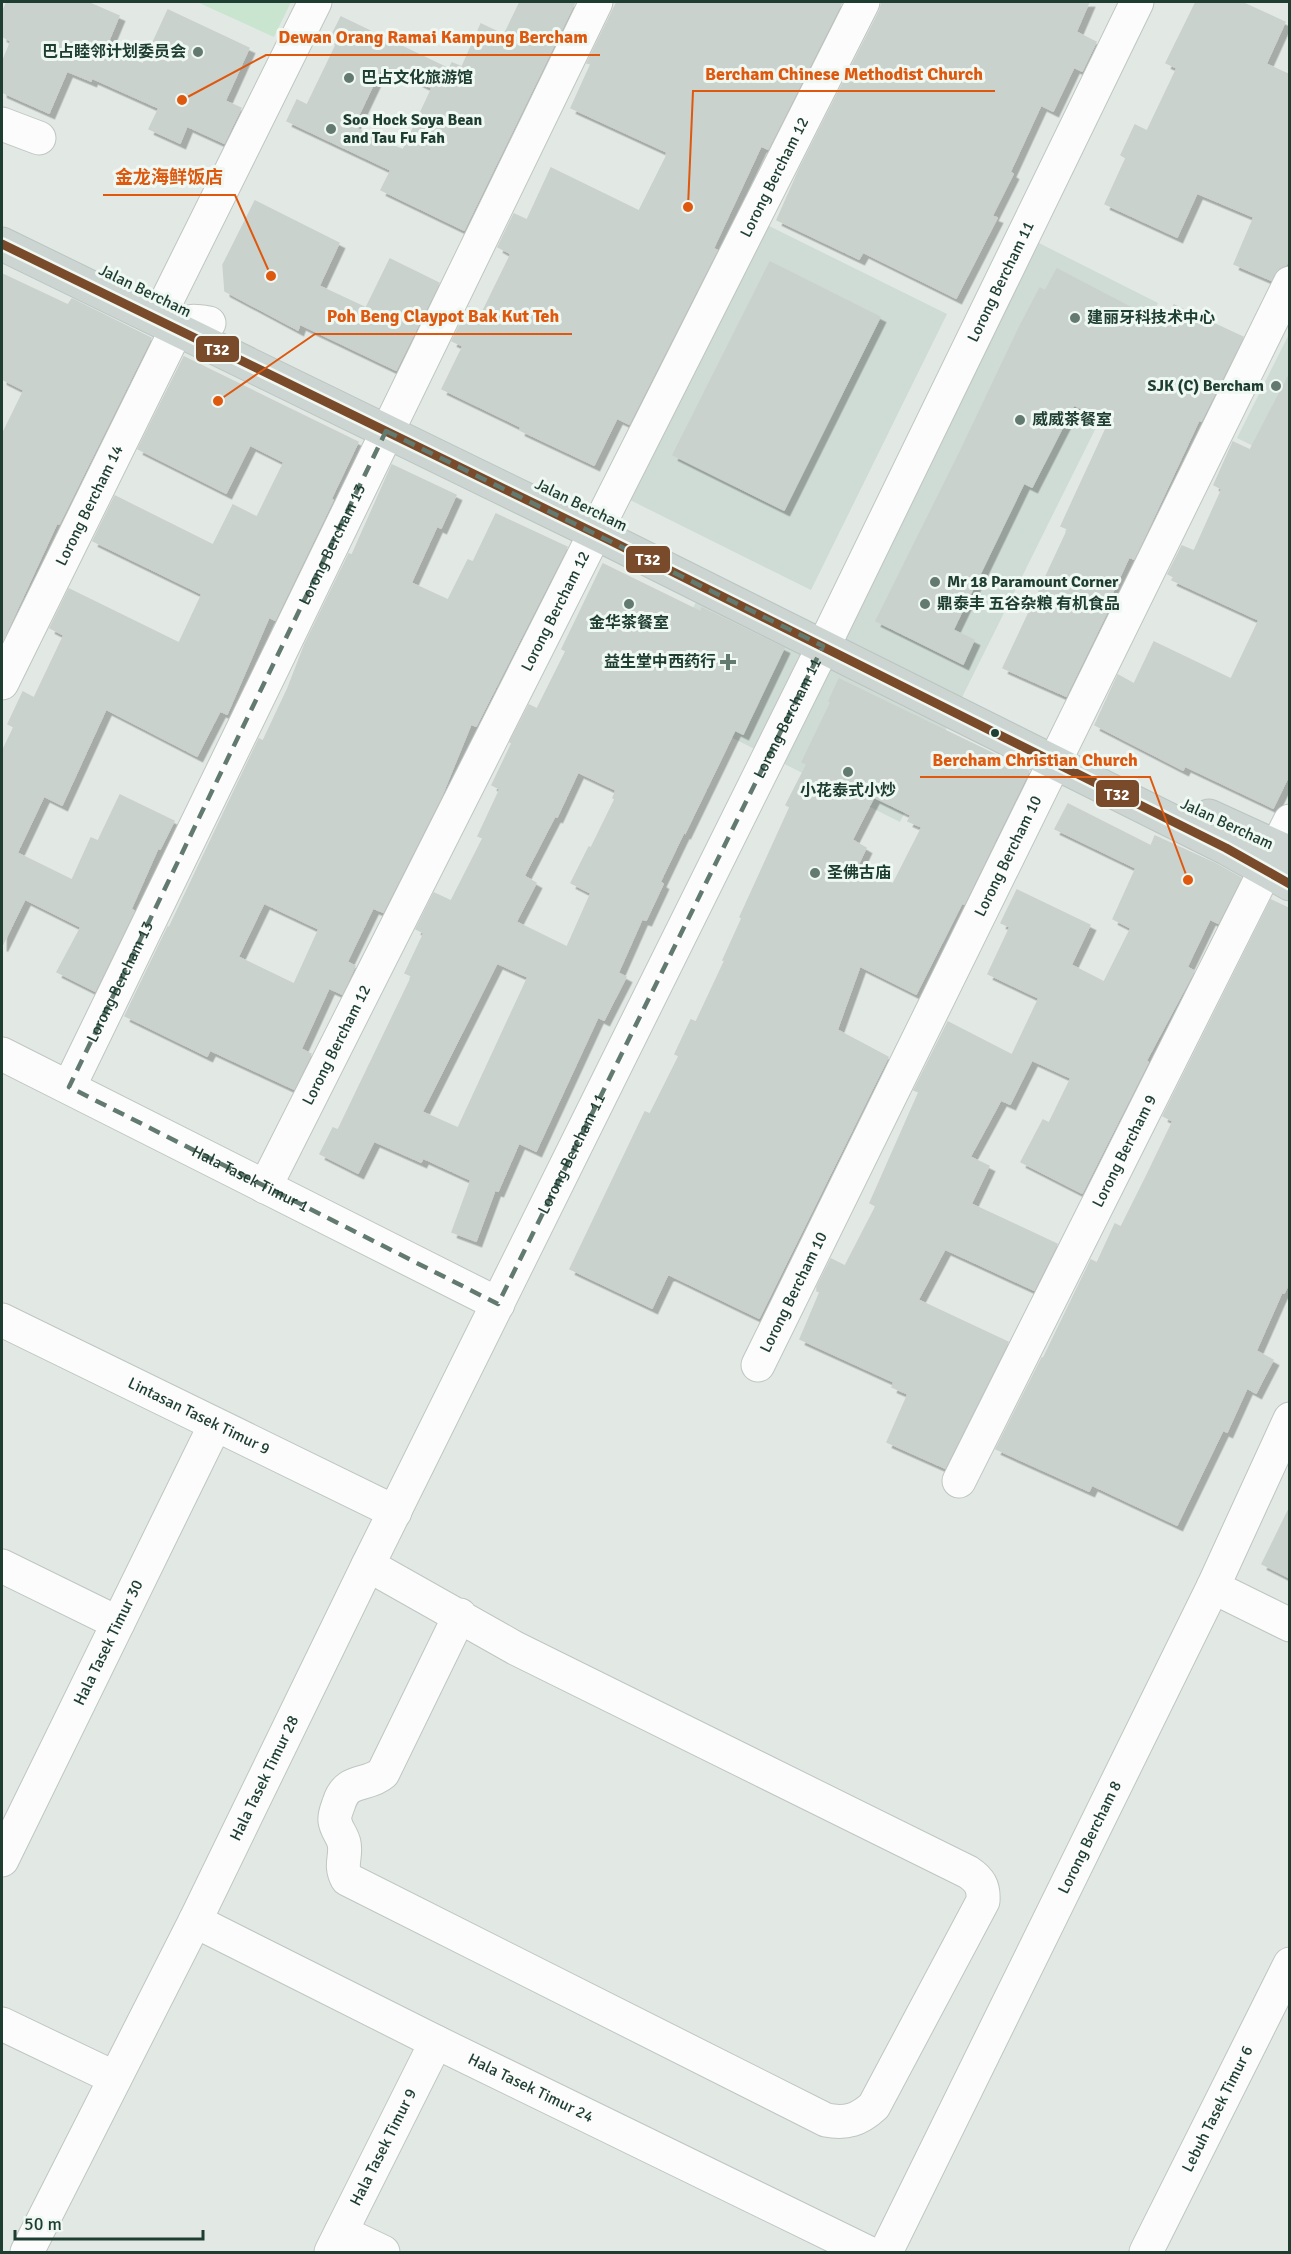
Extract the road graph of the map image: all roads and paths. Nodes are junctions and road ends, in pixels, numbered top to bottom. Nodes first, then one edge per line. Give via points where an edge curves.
1 (315, 2) edge
2 (596, 2) edge
3 (863, 2) edge
4 (1137, 2) edge
5 (2, 124) edge
6 (39, 138) dead end
7 (2, 222) edge
8 (2, 244) edge
9 (1290, 283) edge
10 (160, 313) junction
11 (390, 423) junction
12 (600, 525) junction
13 (827, 637) junction
14 (2, 684) edge
15 (1056, 754) junction
16 (1282, 855) edge
17 (2, 1054) edge
18 (69, 1087) junction
19 (265, 1187) junction
20 (498, 1304) junction
21 (2, 1320) edge
22 (758, 1365) dead end
23 (1290, 1419) edge
24 (215, 1425) junction
25 (958, 1481) dead end
26 (395, 1512) junction
27 (368, 1565) junction
28 (2, 1566) edge
29 (1213, 1587) junction
30 (460, 1615) junction
31 (118, 1623) junction
32 (1290, 1624) edge
33 (10, 1822) edge
34 (2, 1860) edge
35 (195, 1922) junction
36 (1290, 1964) edge
37 (2, 2024) edge
38 (436, 2042) junction
39 (116, 2078) junction
40 (336, 2242) edge
41 (27, 2253) edge
42 (383, 2253) edge
43 (867, 2253) edge
44 (886, 2253) edge
45 (1146, 2253) edge

1 - 10 street, Lorong Bercham 14
2 - 11 street, Lorong Bercham 13
3 - 12 street, Lorong Bercham 12
4 - 13 street, Lorong Bercham 11
5 - 6 street
7 - 10 main road, Jalan Bercham
8 - 10 main road, Jalan Bercham
9 - 15 street, Lorong Bercham 10
10 - 11 main road, Jalan Bercham
10 - 11 main road, Jalan Bercham via 209,323
10 - 14 street, Lorong Bercham 14
11 - 12 main road, Jalan Bercham
11 - 18 street, Lorong Bercham 13
12 - 13 main road, Jalan Bercham
12 - 19 street, Lorong Bercham 12
13 - 15 main road, Jalan Bercham
13 - 20 street, Lorong Bercham 11
15 - 16 main road, Jalan Bercham
15 - 22 street, Lorong Bercham 10
16 - 25 street, Lorong Bercham 9
17 - 18 street, Hala Tasek Timur 1
18 - 19 street, Hala Tasek Timur 1
19 - 20 street, Hala Tasek Timur 1
20 - 26 street, Hala Tasek Timur 28
21 - 24 street, Lintasan Tasek Timur 9
23 - 29 street, Lorong Bercham 8
24 - 26 street, Lintasan Tasek Timur 9
24 - 31 street, Hala Tasek Timur 30
26 - 27 street, Hala Tasek Timur 28
27 - 30 street
27 - 35 street, Hala Tasek Timur 28
28 - 31 street
29 - 32 street
29 - 44 street, Lorong Bercham 8
30 - 30 street via 515,1648 977,1878 984,1892 982,1901 874,2106 864,2115 851,2121 826,2120 347,1879 342,1865 344,1840 334,1816 341,1796 354,1785 383,1773
31 - 33 street, Hala Tasek Timur 30
33 - 34 street, Hala Tasek Timur 30
35 - 38 street, Hala Tasek Timur 24
35 - 39 street, Hala Tasek Timur 28
36 - 45 street, Lebuh Tasek Timur 6
37 - 39 street
38 - 40 street, Hala Tasek Timur 9
38 - 43 street, Hala Tasek Timur 24
39 - 41 street, Hala Tasek Timur 28
40 - 42 street

